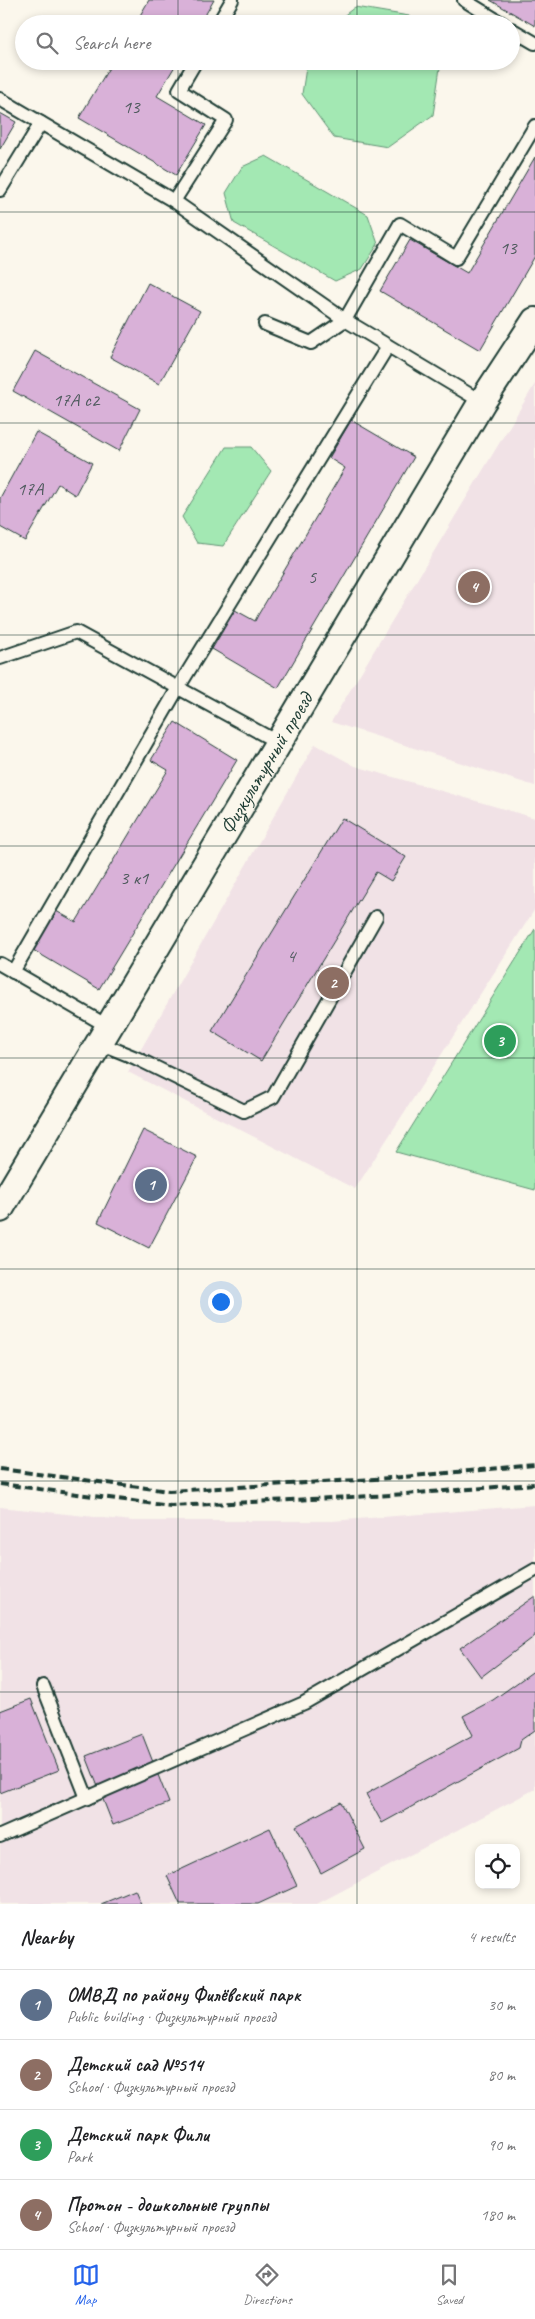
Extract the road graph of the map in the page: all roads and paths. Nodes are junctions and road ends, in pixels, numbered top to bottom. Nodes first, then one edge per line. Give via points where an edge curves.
1 (232, 0) edge
2 (464, 0) edge
3 (223, 15) edge
4 (488, 15) edge
5 (520, 34) edge
6 (535, 43) edge
7 (191, 70) edge
8 (0, 100) edge
9 (41, 123) junction
10 (535, 126) edge
11 (0, 190) edge
12 (174, 200) junction
13 (345, 320) junction
14 (535, 321) edge
15 (264, 324) dead end
16 (388, 346) junction
17 (482, 402) junction
18 (0, 658) edge
19 (178, 688) junction
20 (279, 743) junction
21 (376, 917) dead end
22 (0, 964) edge
23 (13, 972) junction
24 (104, 1035) junction
25 (0, 1209) edge
26 (535, 1570) edge
27 (43, 1686) dead end
28 (86, 1798) junction
29 (0, 1836) edge

1 - 3 lane
2 - 4 lane
5 - 6 lane
7 - 12 lane via 179,90 226,120
8 - 9 lane
9 - 11 lane
9 - 12 lane
10 - 13 lane via 456,258 400,224
12 - 13 lane
13 - 15 lane via 311,343
13 - 16 lane
14 - 17 street, Физкультурный проезд
16 - 17 lane
16 - 19 lane
17 - 20 street, Физкультурный проезд
18 - 19 lane via 76,632
19 - 20 lane
19 - 23 lane
20 - 24 street, Физкультурный проезд
21 - 24 lane via 273,1096 244,1111 136,1058
22 - 23 lane
23 - 24 lane
24 - 25 street, Физкультурный проезд
26 - 28 lane via 304,1703
27 - 28 lane
28 - 29 lane

